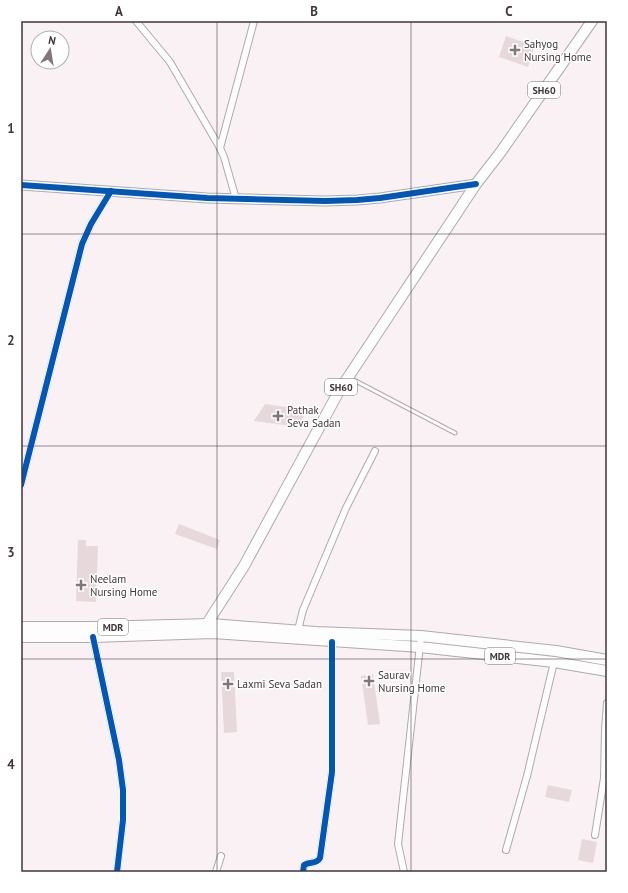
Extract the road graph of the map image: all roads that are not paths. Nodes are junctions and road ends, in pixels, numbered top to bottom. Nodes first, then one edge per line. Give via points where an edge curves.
1 (136, 21) edge
2 (254, 21) edge
3 (592, 21) edge
4 (220, 148) junction
5 (476, 184) junction
6 (21, 185) edge
7 (111, 191) junction
8 (236, 199) junction
9 (348, 377) junction
10 (455, 433) dead end
11 (375, 451) dead end
12 (21, 485) edge
13 (21, 627) edge
14 (203, 628) junction
15 (298, 630) junction
16 (421, 636) junction
17 (21, 637) edge
18 (93, 637) junction
19 (372, 639) junction
20 (332, 642) junction
21 (420, 647) junction
22 (607, 660) edge
23 (554, 662) junction
24 (607, 671) edge
25 (607, 703) edge
26 (595, 835) dead end
27 (506, 850) dead end
28 (221, 856) dead end
29 (117, 872) edge
30 (216, 872) edge
31 (302, 872) edge
32 (404, 872) edge

1 - 4 street via 170,62
2 - 4 street
3 - 5 main road, SH60
4 - 8 street
5 - 8 street via 357,200
5 - 9 main road, SH60
6 - 7 street
7 - 8 street
7 - 12 street via 82,244
9 - 10 lane
9 - 14 main road, SH60 via 244,566
11 - 15 street via 346,508 303,610
13 - 14 main road, MDR
14 - 15 main road, MDR
14 - 18 main road, MDR
14 - 20 main road, MDR
15 - 19 main road, MDR
16 - 19 main road, MDR via 395,634
16 - 21 street
16 - 22 main road, MDR via 556,650
17 - 18 main road, MDR
18 - 29 street via 123,790 123,820
19 - 20 main road, MDR
19 - 21 main road, MDR via 393,646
20 - 31 street via 331,779 320,858 315,863 304,865
21 - 23 main road, MDR
21 - 32 street via 398,844
23 - 24 main road, MDR
23 - 27 street via 527,776
25 - 26 street via 604,778
28 - 30 street

